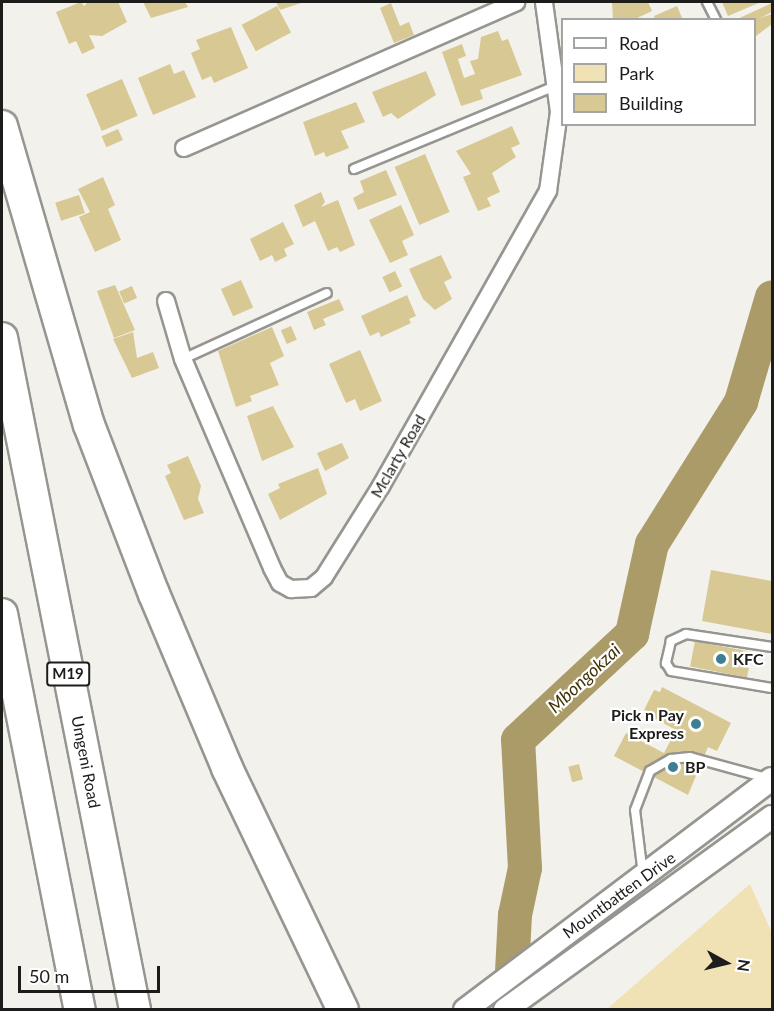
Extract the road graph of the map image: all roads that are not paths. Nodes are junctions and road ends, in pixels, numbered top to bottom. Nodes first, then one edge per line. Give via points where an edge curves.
1 (516, 2) edge
2 (544, 2) edge
3 (706, 2) edge
4 (715, 18) edge
5 (555, 86) junction
6 (2, 126) edge
7 (184, 148) dead end
8 (354, 169) dead end
9 (327, 293) dead end
10 (166, 301) dead end
11 (2, 339) edge
12 (183, 359) junction
13 (2, 614) edge
14 (772, 647) edge
15 (772, 688) edge
16 (772, 780) edge
17 (772, 817) edge
18 (644, 878) junction
19 (469, 1006) edge
20 (510, 1006) edge
21 (80, 1010) edge
22 (135, 1010) edge
23 (343, 1010) edge

1 - 7 street
2 - 5 street, Mclarty Road
3 - 4 lane
5 - 8 lane
5 - 12 street, Mclarty Road via 559,112 555,168 537,218 381,486 324,577 311,588 303,592 280,583
6 - 23 highway via 89,425 154,594 227,768
9 - 12 lane
10 - 12 street, Mclarty Road
11 - 22 highway, Umgeni Road / M19
13 - 21 highway
14 - 15 lane via 686,634 670,641 666,663 671,670
16 - 18 main road, Mountbatten Drive
16 - 18 lane via 690,758 670,759 650,771 635,810
17 - 20 main road, Mountbatten Drive
18 - 19 main road, Mountbatten Drive

